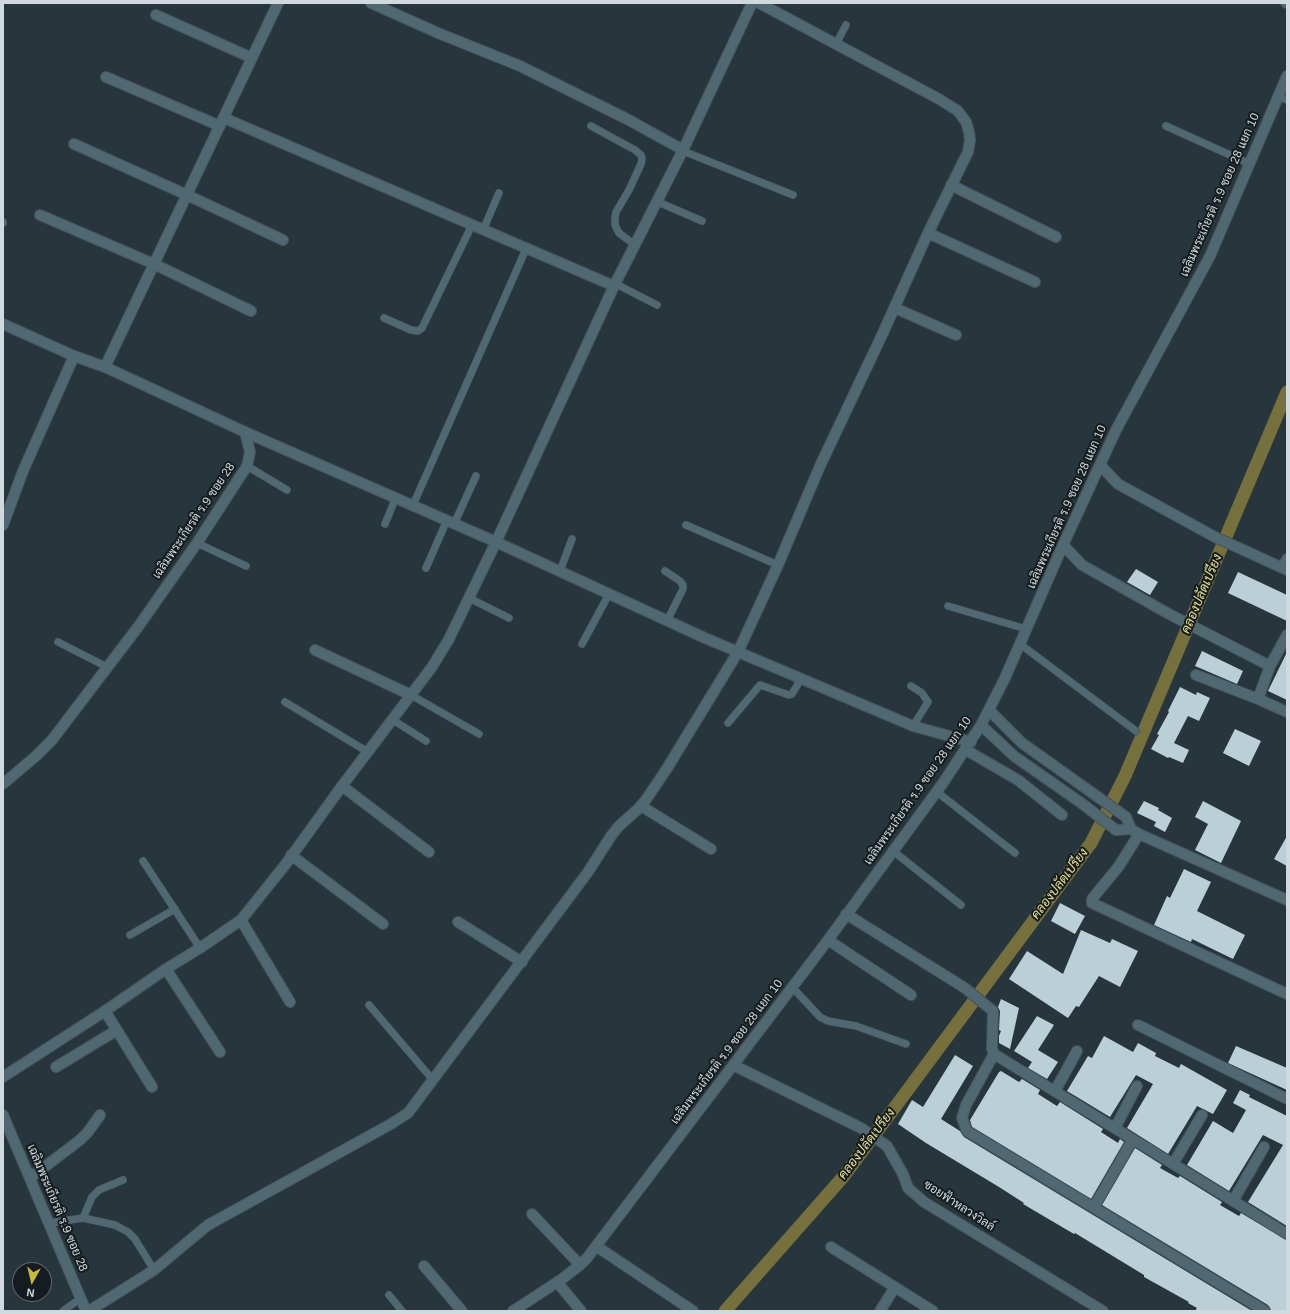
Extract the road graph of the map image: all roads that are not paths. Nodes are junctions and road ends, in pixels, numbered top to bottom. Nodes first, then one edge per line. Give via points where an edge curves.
1 (278, 3) edge
2 (371, 3) edge
3 (752, 3) edge
4 (762, 4) edge
5 (156, 15) dead end
6 (846, 25) dead end
7 (836, 44) junction
8 (252, 58) junction
9 (1287, 76) edge
10 (106, 77) dead end
11 (1282, 99) edge
12 (222, 122) junction
13 (591, 126) dead end
14 (1166, 126) dead end
15 (74, 144) dead end
16 (683, 151) junction
17 (1250, 164) junction
18 (951, 185) junction
19 (499, 193) dead end
20 (187, 195) junction
21 (794, 195) dead end
22 (658, 202) junction
23 (40, 215) dead end
24 (702, 221) dead end
25 (472, 225) junction
26 (483, 230) junction
27 (928, 233) junction
28 (1056, 237) dead end
29 (283, 240) dead end
30 (636, 245) junction
31 (526, 248) junction
32 (154, 264) junction
33 (1035, 282) dead end
34 (615, 285) junction
35 (657, 305) dead end
36 (895, 308) junction
37 (251, 311) dead end
38 (384, 318) dead end
39 (3, 324) edge
40 (956, 335) dead end
41 (74, 356) junction
42 (105, 367) junction
43 (245, 432) junction
44 (1100, 465) junction
45 (247, 466) junction
46 (476, 476) dead end
47 (287, 490) dead end
48 (396, 498) junction
49 (413, 505) junction
50 (451, 522) junction
51 (385, 524) dead end
52 (686, 524) dead end
53 (3, 525) edge
54 (572, 539) dead end
55 (496, 542) junction
56 (197, 543) junction
57 (1063, 545) junction
58 (778, 565) junction
59 (1285, 565) edge
60 (246, 566) dead end
61 (426, 568) dead end
62 (560, 571) junction
63 (665, 571) dead end
64 (609, 594) junction
65 (469, 598) junction
66 (948, 606) dead end
67 (509, 618) dead end
68 (667, 621) junction
69 (1026, 629) junction
70 (1287, 635) edge
71 (58, 642) dead end
72 (582, 644) dead end
73 (1020, 644) junction
74 (315, 650) dead end
75 (738, 652) junction
76 (1270, 666) junction
77 (107, 667) junction
78 (1196, 675) dead end
79 (801, 679) junction
80 (911, 686) dead end
81 (411, 695) junction
82 (1258, 699) junction
83 (285, 702) dead end
84 (989, 710) junction
85 (1287, 712) edge
86 (393, 720) junction
87 (728, 724) dead end
88 (912, 726) junction
89 (981, 726) junction
90 (1136, 731) dead end
91 (479, 734) dead end
92 (426, 741) dead end
93 (1022, 743) junction
94 (968, 746) junction
95 (368, 752) junction
96 (1014, 756) junction
97 (1061, 771) junction
98 (3, 784) edge
99 (1054, 784) junction
100 (342, 786) junction
101 (937, 792) junction
102 (641, 806) junction
103 (1062, 815) dead end
104 (1135, 832) junction
105 (711, 849) dead end
106 (893, 851) junction
107 (429, 852) dead end
108 (1014, 853) dead end
109 (292, 855) junction
110 (143, 861) dead end
111 (1287, 900) edge
112 (961, 905) dead end
113 (174, 909) junction
114 (846, 914) junction
115 (241, 920) junction
116 (458, 922) dead end
117 (383, 924) dead end
118 (130, 935) dead end
119 (828, 940) junction
120 (200, 948) junction
121 (522, 962) junction
122 (166, 969) junction
123 (792, 988) junction
124 (1287, 994) edge
125 (911, 995) dead end
126 (290, 1002) dead end
127 (369, 1005) dead end
128 (105, 1011) junction
129 (1138, 1025) dead end
130 (117, 1030) junction
131 (906, 1044) dead end
132 (1077, 1051) dead end
133 (220, 1052) dead end
134 (994, 1054) junction
135 (733, 1064) junction
136 (56, 1066) dead end
137 (3, 1077) edge
138 (433, 1080) junction
139 (1137, 1086) dead end
140 (152, 1087) dead end
141 (1055, 1091) junction
142 (1287, 1099) edge
143 (100, 1114) dead end
144 (3, 1115) edge
145 (1202, 1115) dead end
146 (1115, 1128) junction
147 (1133, 1139) junction
148 (1264, 1147) dead end
149 (1173, 1164) junction
150 (30, 1178) junction
151 (123, 1180) dead end
152 (1233, 1201) junction
153 (1094, 1208) junction
154 (532, 1214) dead end
155 (83, 1218) junction
156 (49, 1223) junction
157 (1287, 1234) edge
158 (596, 1246) junction
159 (831, 1247) dead end
160 (580, 1265) junction
161 (424, 1266) dead end
162 (154, 1270) junction
163 (557, 1282) junction
164 (895, 1287) junction
165 (389, 1295) dead end
166 (81, 1298) junction
167 (63, 1311) edge
168 (86, 1311) edge
169 (89, 1311) edge
170 (402, 1311) edge
171 (462, 1311) edge
172 (513, 1311) edge
173 (581, 1311) edge
174 (693, 1311) edge
175 (880, 1311) edge
176 (933, 1311) edge
177 (1103, 1311) edge
178 (1265, 1311) edge

1 - 8 street
2 - 16 street via 520,66 627,119
3 - 16 street
4 - 7 street
5 - 8 street
6 - 7 lane
7 - 18 street via 958,111 966,122 970,140 966,156
8 - 12 street
9 - 11 street, เฉลิมพระเกียรติ ร.9 ซอย 28 แยก 10
10 - 12 street
11 - 17 street, เฉลิมพระเกียรติ ร.9 ซอย 28 แยก 10
12 - 20 street
12 - 25 street
13 - 30 lane via 641,155 641,164 615,218 619,233
14 - 17 lane
15 - 20 street
16 - 21 lane
16 - 22 street
17 - 44 street, เฉลิมพระเกียรติ ร.9 ซอย 28 แยก 10 via 1210,256 1116,430
18 - 27 street
18 - 28 street
19 - 26 lane
20 - 29 street
20 - 32 street
22 - 24 lane
22 - 30 street
23 - 32 street
25 - 26 street
25 - 38 lane via 422,328 411,330
26 - 31 street
27 - 33 street
27 - 36 street
30 - 34 street
31 - 34 street
31 - 49 lane
32 - 37 street
32 - 42 street
34 - 35 lane
34 - 55 street
36 - 40 street
36 - 58 street via 820,466
39 - 41 street
41 - 42 street
41 - 53 street via 23,471
42 - 43 street
43 - 45 street, เฉลิมพระเกียรติ ร.9 ซอย 28 via 250,452
43 - 48 street
44 - 57 street, เฉลิมพระเกียรติ ร.9 ซอย 28 แยก 10
44 - 59 street via 1118,484 1215,537
45 - 47 lane
45 - 56 street, เฉลิมพระเกียรติ ร.9 ซอย 28
46 - 50 lane
48 - 49 street
48 - 51 lane
49 - 50 street
50 - 55 street
50 - 61 lane
52 - 58 lane
54 - 62 lane
55 - 62 street
55 - 65 street
56 - 60 lane
56 - 77 street, เฉลิมพระเกียรติ ร.9 ซอย 28
57 - 69 street, เฉลิมพระเกียรติ ร.9 ซอย 28 แยก 10
57 - 76 street via 1082,565 1206,634
58 - 75 street
62 - 64 street
63 - 68 lane via 683,585
64 - 68 street
64 - 72 lane
65 - 67 lane
65 - 81 street via 449,639
66 - 69 lane
68 - 75 street
69 - 73 street, เฉลิมพระเกียรติ ร.9 ซอย 28 แยก 10
70 - 76 street
71 - 77 lane
73 - 84 street, เฉลิมพระเกียรติ ร.9 ซอย 28 แยก 10
73 - 90 lane
74 - 81 street
75 - 79 street
75 - 102 street
76 - 82 street
77 - 98 street, เฉลิมพระเกียรติ ร.9 ซอย 28 via 52,740
78 - 82 street
79 - 87 lane via 789,695 763,685 757,686
79 - 88 street
80 - 88 lane via 922,693 928,702
81 - 86 street
81 - 91 lane
82 - 85 street
83 - 95 lane
84 - 89 street, เฉลิมพระเกียรติ ร.9 ซอย 28 แยก 10
84 - 93 street
86 - 92 lane
86 - 95 street
88 - 94 street
89 - 94 street, เฉลิมพระเกียรติ ร.9 ซอย 28 แยก 10
89 - 96 street
93 - 96 street
93 - 97 street
94 - 101 street, เฉลิมพระเกียรติ ร.9 ซอย 28 แยก 10
94 - 103 street via 1018,780
95 - 100 street
96 - 99 street
97 - 99 street
97 - 104 street via 1126,817
99 - 104 street via 1116,830
100 - 107 street
100 - 109 street
101 - 106 street, เฉลิมพระเกียรติ ร.9 ซอย 28 แยก 10
101 - 108 lane
102 - 105 street
102 - 121 street via 615,831
104 - 111 street
104 - 124 street via 1119,866 1092,899 1092,903
106 - 112 lane
106 - 114 street, เฉลิมพระเกียรติ ร.9 ซอย 28 แยก 10
109 - 115 street
109 - 117 street
110 - 113 lane
113 - 118 lane
113 - 120 lane
114 - 119 street, เฉลิมพระเกียรติ ร.9 ซอย 28 แยก 10
114 - 134 street via 965,988 993,1011
115 - 120 street
115 - 126 street
116 - 121 street
119 - 123 street, เฉลิมพระเกียรติ ร.9 ซอย 28 แยก 10
119 - 125 street
120 - 122 street
121 - 138 street
122 - 128 street
122 - 133 street
123 - 131 lane via 820,1017 828,1021 856,1026
123 - 135 street, เฉลิมพระเกียรติ ร.9 ซอย 28 แยก 10
127 - 138 lane
128 - 130 street
128 - 137 street
129 - 142 street
130 - 136 street
130 - 140 street
132 - 141 street
134 - 141 street
134 - 153 street via 966,1105 962,1118 967,1131
135 - 158 street, เฉลิมพระเกียรติ ร.9 ซอย 28 แยก 10
135 - 177 street, ซอยฟ้าหลวงวิลล์ via 860,1128 887,1146 908,1188 924,1202
138 - 162 street via 408,1113 208,1225
139 - 146 street
141 - 146 street
143 - 150 street via 80,1140
144 - 150 street, เฉลิมพระเกียรติ ร.9 ซอย 28
145 - 149 street
146 - 147 street
147 - 149 street
147 - 153 street
148 - 152 street
149 - 152 street
150 - 156 street, เฉลิมพระเกียรติ ร.9 ซอย 28
151 - 155 lane via 99,1190 92,1197
152 - 157 street
153 - 178 street
154 - 160 street
155 - 156 lane
155 - 162 lane via 115,1225 128,1232
156 - 166 street, เฉลิมพระเกียรติ ร.9 ซอย 28
158 - 160 street, เฉลิมพระเกียรติ ร.9 ซอย 28 แยก 10
158 - 174 street
159 - 164 street
160 - 163 street, เฉลิมพระเกียรติ ร.9 ซอย 28 แยก 10
161 - 171 street
162 - 169 street
163 - 172 street, เฉลิมพระเกียรติ ร.9 ซอย 28 แยก 10
163 - 173 street
164 - 175 street
164 - 176 street
165 - 170 lane
166 - 167 lane
166 - 168 street, เฉลิมพระเกียรติ ร.9 ซอย 28

